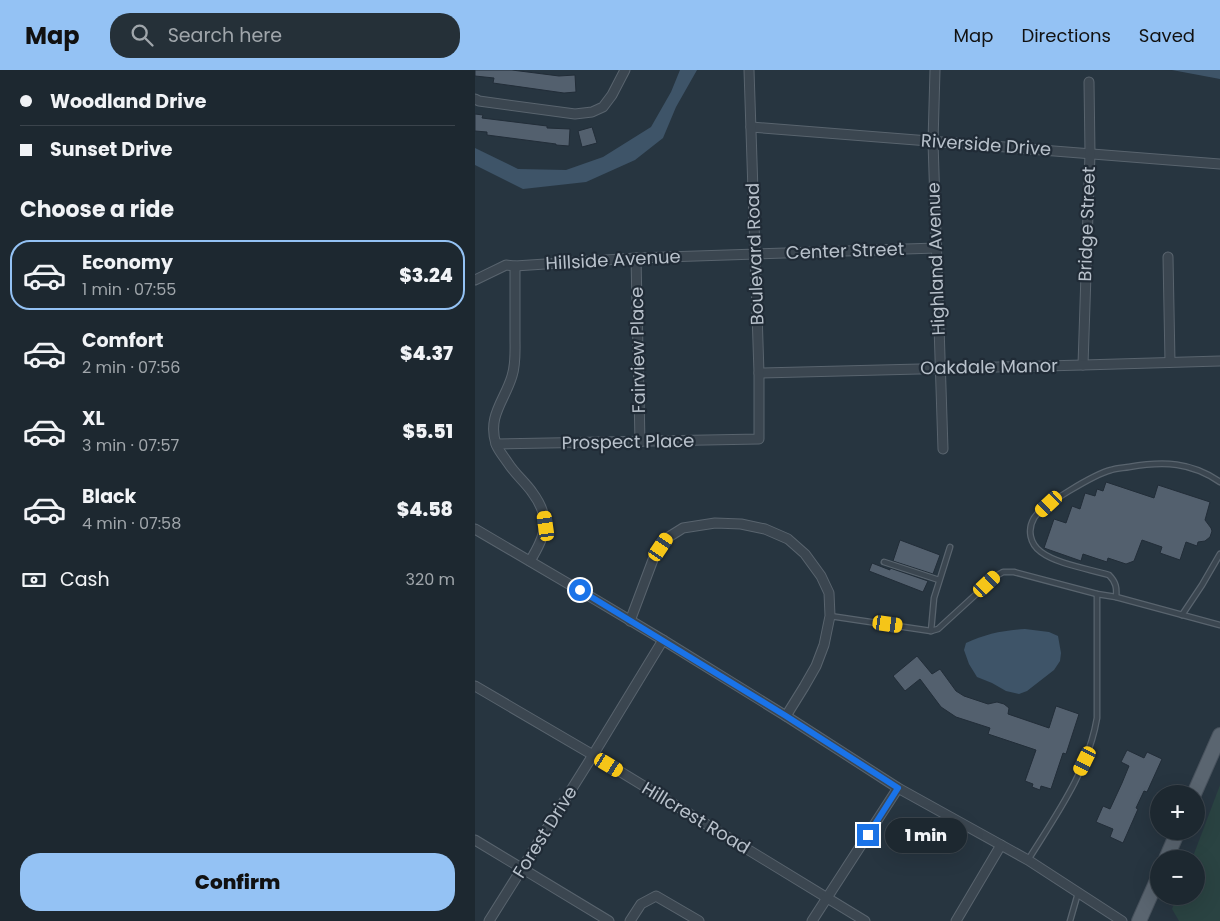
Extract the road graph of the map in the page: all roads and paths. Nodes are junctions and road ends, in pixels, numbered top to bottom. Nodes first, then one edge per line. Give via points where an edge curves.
1 (625, 70) edge
2 (749, 70) edge
3 (935, 70) edge
4 (1089, 82) dead end
5 (475, 100) edge
6 (751, 127) junction
7 (933, 142) junction
8 (1090, 153) junction
9 (1220, 164) edge
10 (936, 248) junction
11 (755, 254) junction
12 (1168, 257) dead end
13 (636, 258) junction
14 (515, 266) junction
15 (475, 280) edge
16 (1220, 361) edge
17 (1170, 362) junction
18 (1083, 366) junction
19 (940, 368) junction
20 (759, 373) junction
21 (759, 439) joint
22 (640, 442) junction
23 (496, 444) junction
24 (943, 449) dead end
25 (1219, 481) edge
26 (475, 529) edge
27 (950, 547) dead end
28 (1220, 554) edge
29 (530, 561) junction
30 (884, 562) dead end
31 (939, 580) junction
32 (1097, 594) junction
33 (1116, 597) junction
34 (1182, 615) junction
35 (830, 616) junction
36 (630, 621) junction
37 (1220, 625) edge
38 (931, 631) junction
39 (663, 640) junction
40 (475, 686) edge
41 (786, 716) junction
42 (1220, 735) edge
43 (593, 755) junction
44 (1199, 785) edge
45 (898, 788) junction
46 (475, 840) edge
47 (1001, 845) junction
48 (1028, 860) junction
49 (521, 869) junction
50 (1078, 893) junction
51 (1150, 896) edge
52 (827, 898) junction
53 (489, 921) edge
54 (609, 921) edge
55 (630, 921) edge
56 (699, 921) edge
57 (812, 921) edge
58 (865, 921) edge
59 (956, 921) edge
60 (1070, 921) edge
61 (1122, 921) edge
62 (1139, 921) edge

1 - 5 street via 603,107 592,112 575,114
2 - 6 street, Boulevard Road
3 - 7 street, Highland Avenue
4 - 8 street, Bridge Street
6 - 7 street, Riverside Drive
6 - 11 street, Boulevard Road
7 - 8 street, Riverside Drive
7 - 10 street, Highland Avenue
8 - 9 street, Riverside Drive
8 - 18 street, Bridge Street
10 - 11 street, Center Street
10 - 19 street, Highland Avenue
11 - 13 street, Hillside Avenue
11 - 20 street, Boulevard Road
12 - 17 street
13 - 14 street, Hillside Avenue
13 - 22 street, Fairview Place
14 - 15 street, Hillside Avenue via 506,265
14 - 23 street via 513,375 494,419
16 - 17 street, Oakdale Manor
17 - 18 street, Oakdale Manor
18 - 19 street, Oakdale Manor
19 - 20 street, Oakdale Manor
19 - 24 street, Highland Avenue
20 - 21 street, Boulevard Road
21 - 22 street, Prospect Place
22 - 23 street, Prospect Place
23 - 29 street via 544,511 546,526
25 - 33 lane via 1189,467 1159,463 1110,470 1049,504 1034,518 1029,531 1040,552 1060,562 1109,575 1115,581
26 - 29 street
27 - 31 lane
28 - 34 lane
29 - 36 street
30 - 31 lane
31 - 38 lane via 933,598
32 - 33 lane
32 - 38 lane via 1014,572 1003,572 938,630
32 - 48 lane via 1097,718 1094,735 1073,787
33 - 34 lane
34 - 37 lane
35 - 36 street via 829,593 821,576 789,539 765,529 715,523 683,528 667,538 654,557
35 - 38 lane
35 - 41 street via 816,666
36 - 39 street
39 - 41 street
39 - 43 street, Forest Drive
40 - 43 street, Hillcrest Road
41 - 45 street
42 - 44 main road
43 - 49 street, Forest Drive
43 - 52 street, Hillcrest Road
45 - 47 street
45 - 52 street
46 - 49 street
47 - 48 street
47 - 59 street
48 - 50 street
49 - 53 street, Forest Drive
49 - 54 street
50 - 60 lane
50 - 61 street
51 - 62 main road
52 - 57 street
52 - 58 street, Hillcrest Road
55 - 56 street via 641,904 655,896

